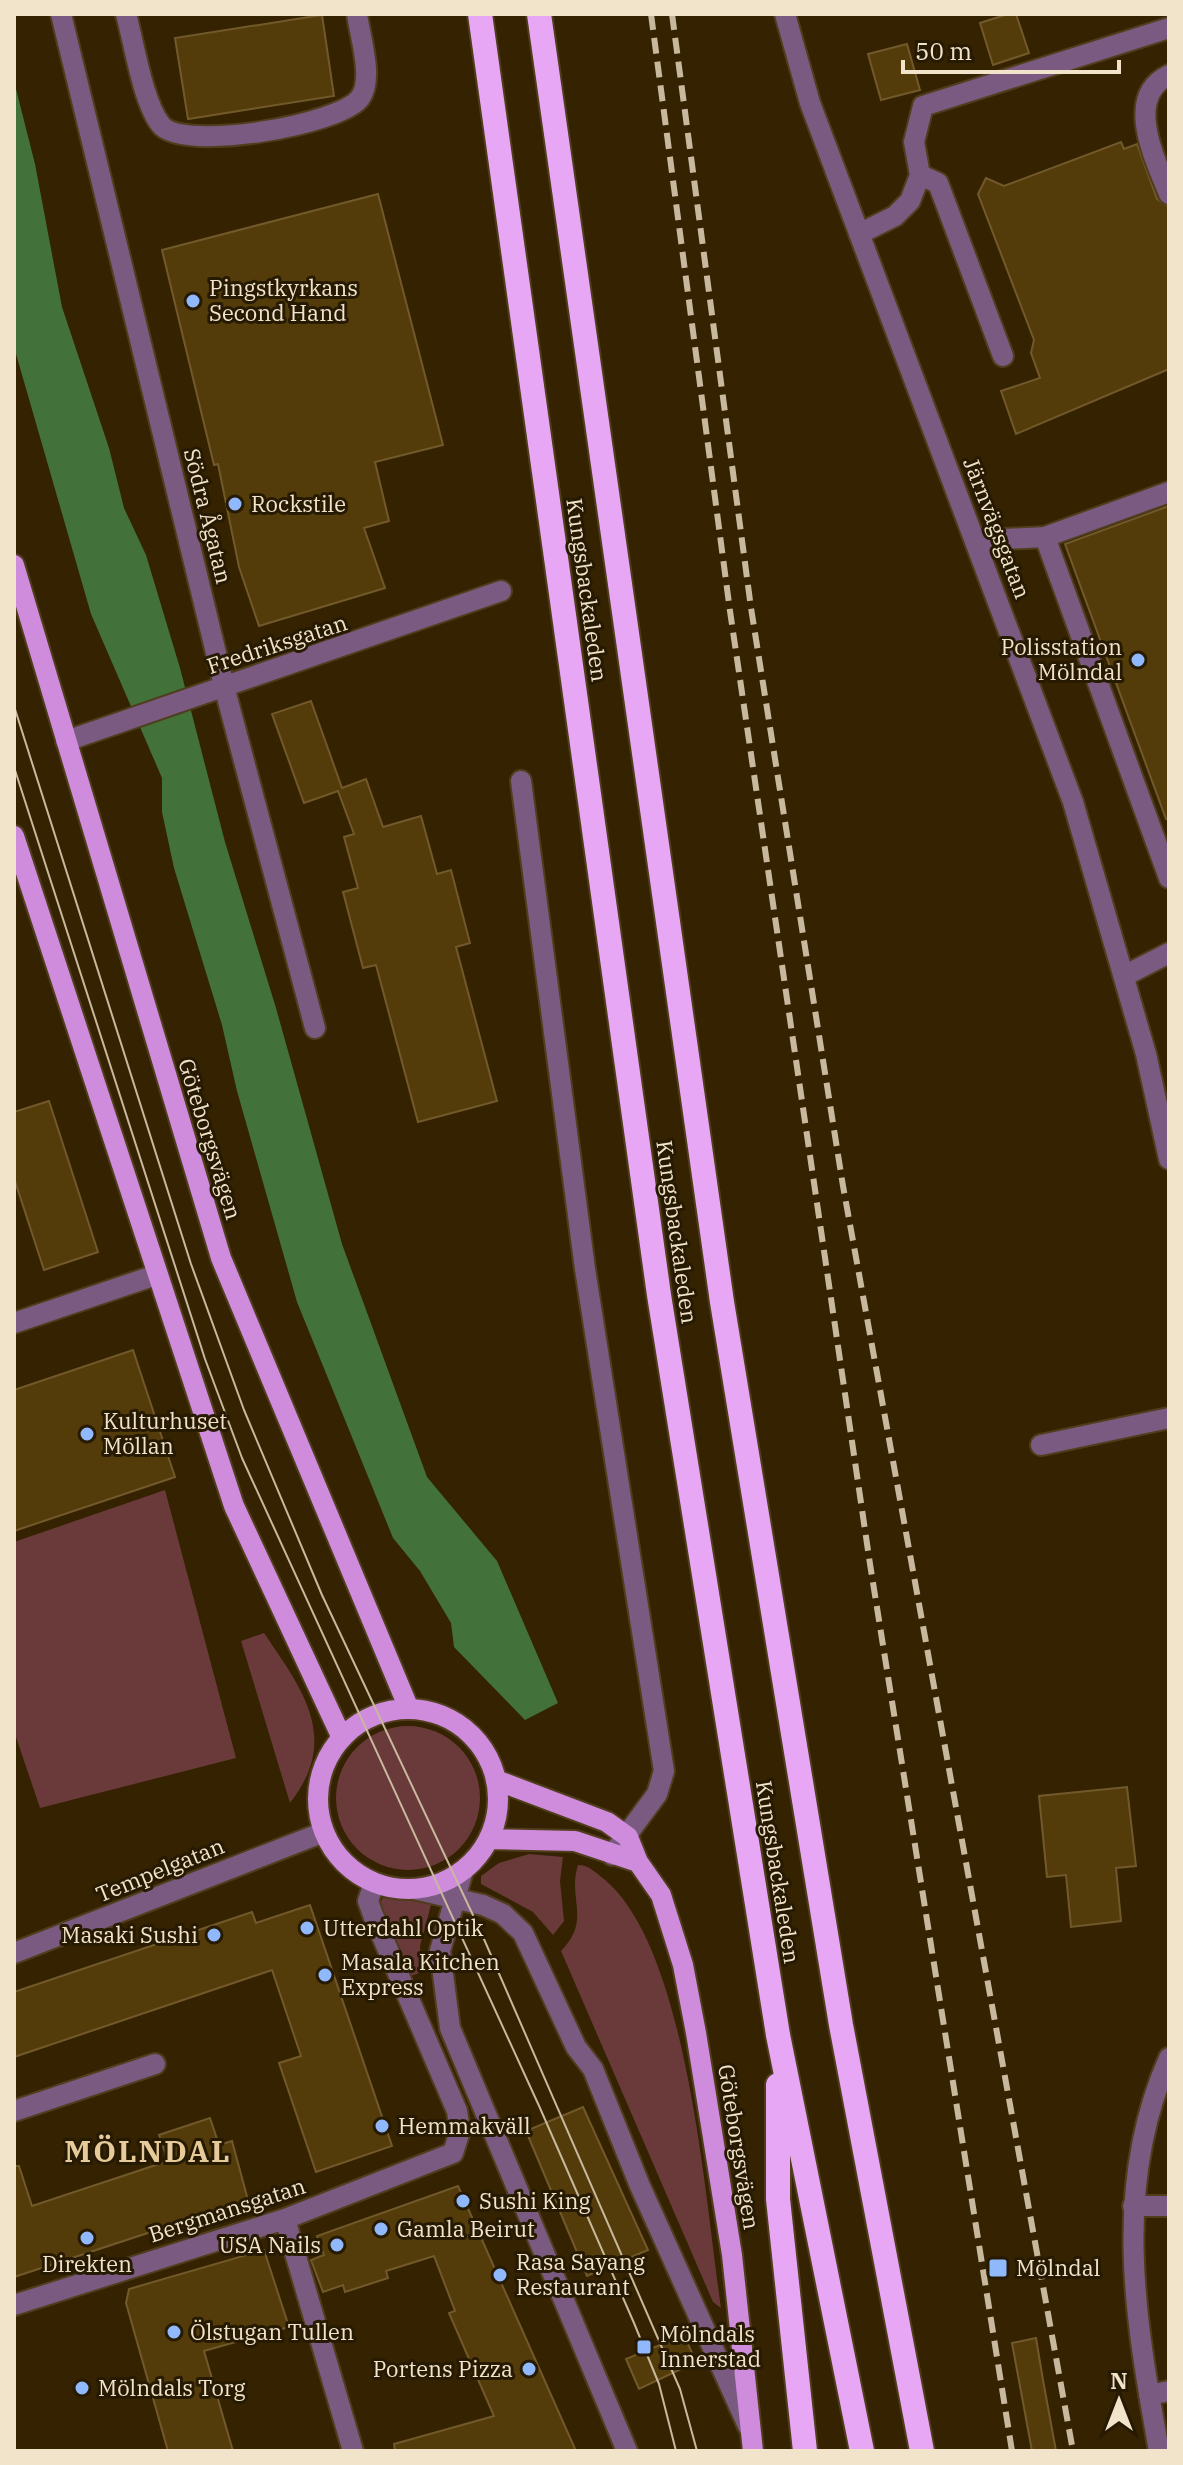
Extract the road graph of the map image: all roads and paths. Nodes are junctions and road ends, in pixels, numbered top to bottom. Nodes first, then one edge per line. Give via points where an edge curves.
1 (61, 14) edge
2 (126, 14) edge
3 (357, 14) edge
4 (480, 14) edge
5 (539, 14) edge
6 (785, 14) edge
7 (1169, 28) edge
8 (1169, 75) edge
9 (920, 175) junction
10 (1169, 194) edge
11 (859, 234) junction
12 (1003, 356) dead end
13 (1169, 492) edge
14 (1045, 537) junction
15 (979, 545) junction
16 (14, 565) edge
17 (501, 591) dead end
18 (215, 690) junction
19 (66, 741) junction
20 (521, 781) dead end
21 (14, 836) edge
22 (1169, 878) edge
23 (1169, 953) edge
24 (1124, 976) junction
25 (315, 1028) dead end
26 (1169, 1159) edge
27 (156, 1275) junction
28 (14, 1323) edge
29 (1169, 1418) edge
30 (1041, 1445) dead end
31 (409, 1709) junction
32 (342, 1738) junction
33 (496, 1780) junction
34 (324, 1832) junction
35 (628, 1837) junction
36 (489, 1839) junction
37 (612, 1855) junction
38 (638, 1862) junction
39 (463, 1871) junction
40 (374, 1883) junction
41 (414, 1889) junction
42 (454, 1898) junction
43 (15, 1949) edge
44 (778, 2035) junction
45 (1169, 2058) edge
46 (155, 2064) dead end
47 (14, 2111) edge
48 (1133, 2206) junction
49 (1169, 2206) edge
50 (285, 2219) junction
51 (14, 2305) edge
52 (1159, 2393) edge
53 (752, 2441) edge
54 (353, 2451) edge
55 (627, 2451) edge
56 (805, 2451) edge
57 (862, 2451) edge
58 (922, 2451) edge
59 (1159, 2451) edge

1 - 18 street, Södra Ågatan
2 - 3 street via 153,113 163,128 210,137 305,123 358,101 365,79
4 - 44 highway, Kungsbackaleden via 659,1295
5 - 58 highway, Kungsbackaleden via 722,1302 841,2025
6 - 11 street, Järnvägsgatan via 810,103
7 - 9 street via 923,106 914,142
8 - 10 street via 1149,95 1146,111 1148,140
9 - 11 street via 910,201 895,216
9 - 12 street via 938,183
11 - 15 street, Järnvägsgatan
13 - 14 street
14 - 15 street
14 - 22 street
15 - 24 street, Järnvägsgatan via 1073,802
16 - 19 main road, Göteborgsvägen
17 - 18 street, Fredriksgatan
18 - 19 street, Fredriksgatan
18 - 25 street, Södra Ågatan
19 - 31 main road, Göteborgsvägen via 221,1258
20 - 35 street via 585,1269 664,1771 657,1794
21 - 27 main road
23 - 24 street
24 - 26 street, Järnvägsgatan
27 - 28 street
27 - 32 main road via 234,1506
29 - 30 street
31 - 32 main road via 361,1722
31 - 33 main road via 439,1714 465,1729 485,1752
32 - 34 main road via 321,1776 318,1804
33 - 35 main road via 584,1811
33 - 36 main road via 498,1810
34 - 40 main road via 344,1863
34 - 43 street, Tempelgatan
35 - 37 street
35 - 38 main road, Göteborgsvägen
36 - 37 main road via 555,1838
36 - 39 main road
37 - 38 main road
38 - 53 main road, Göteborgsvägen via 661,1895 683,1965 732,2255
39 - 41 main road via 437,1885
39 - 42 street
40 - 41 main road
40 - 50 street, Bergmansgatan via 368,1901 457,2111 460,2131 453,2153
41 - 42 street
42 - 53 street via 503,1914 536,1953 576,2047 593,2069
42 - 55 street via 440,1951 450,2028
44 - 56 highway via 778,2199
44 - 57 highway, Kungsbackaleden
45 - 48 street via 1142,2143
46 - 47 street
48 - 49 street
48 - 52 street via 1133,2282
50 - 51 street, Bergmansgatan
50 - 54 street
52 - 59 street

